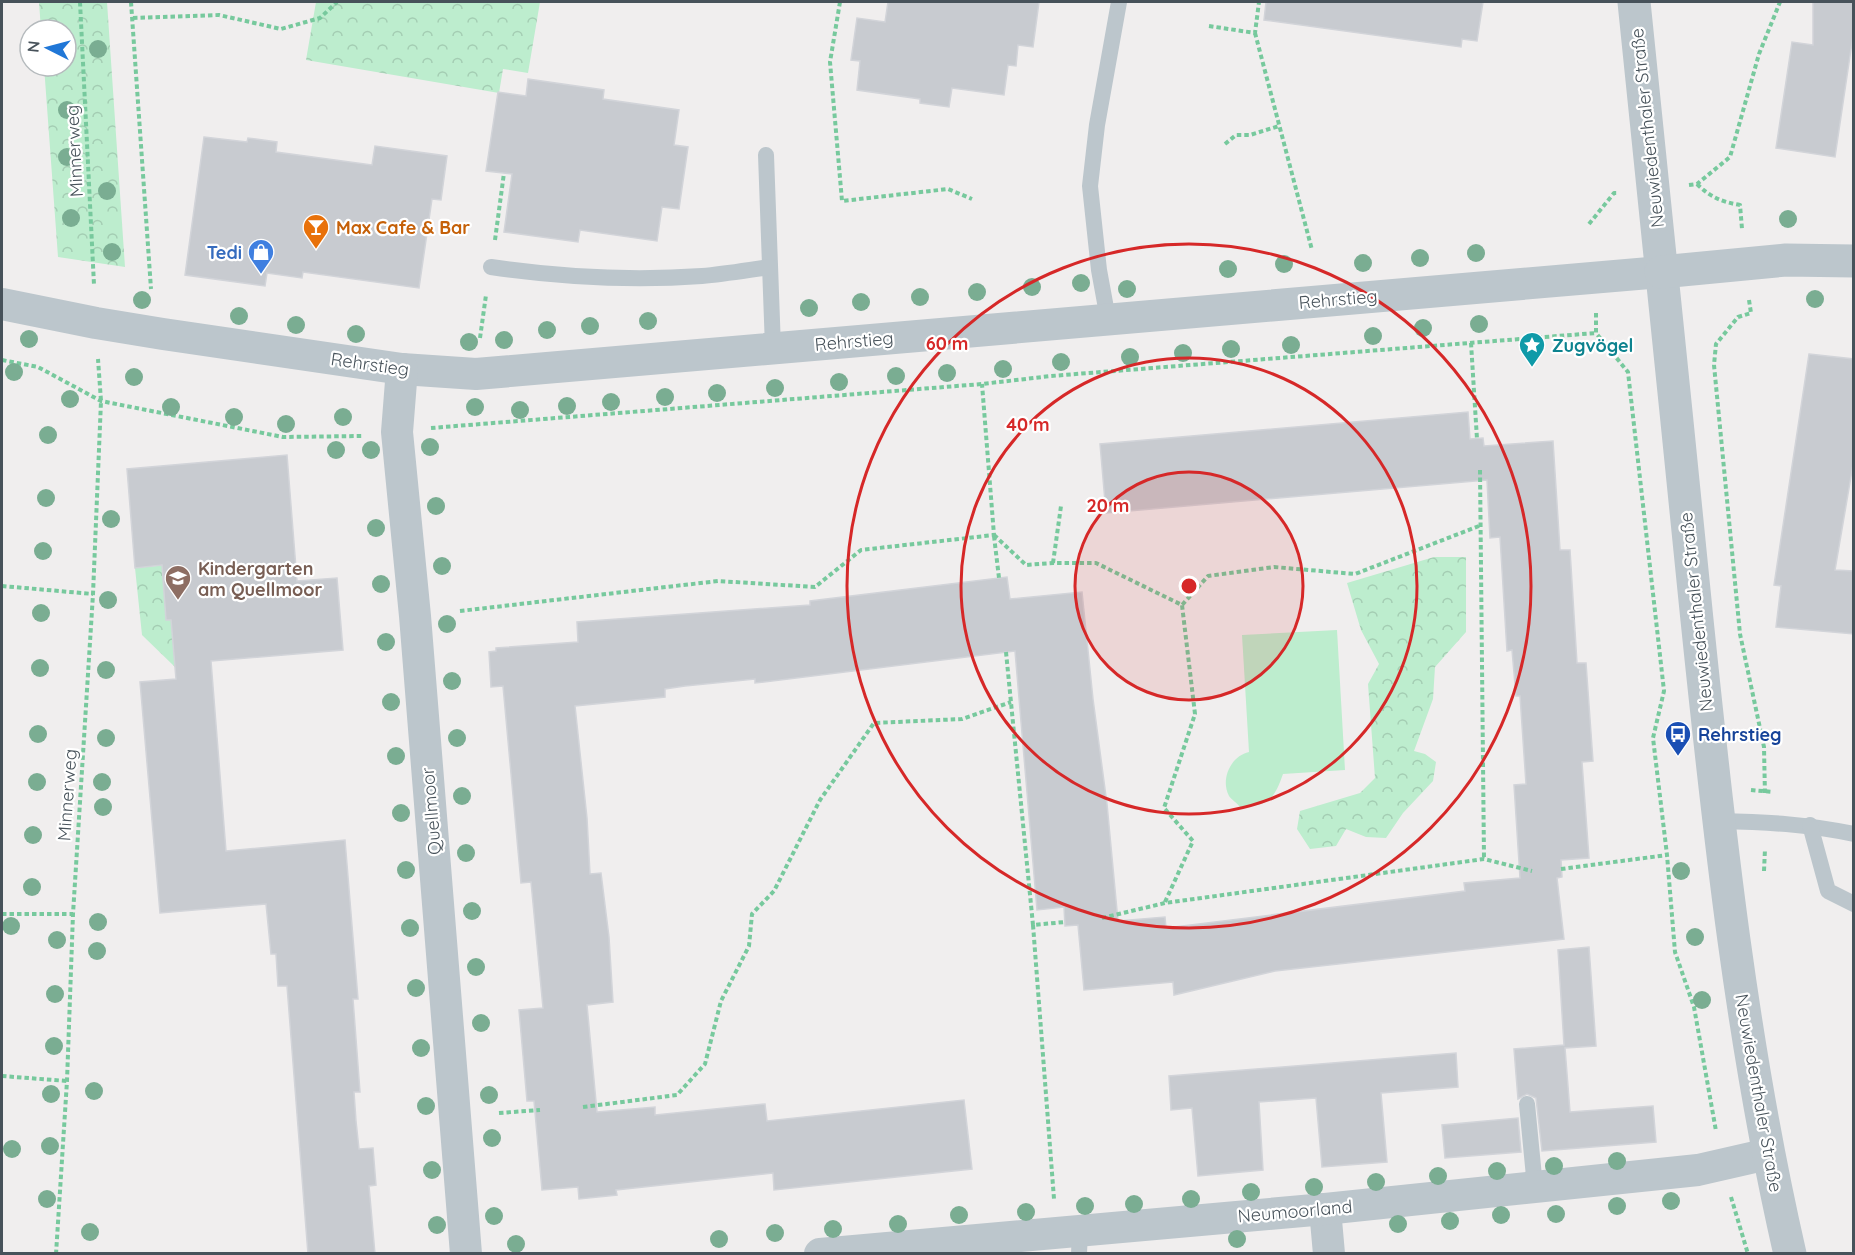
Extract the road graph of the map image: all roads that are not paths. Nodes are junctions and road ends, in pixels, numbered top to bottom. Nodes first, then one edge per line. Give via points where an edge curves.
1 (1119, 2) edge
2 (1634, 2) edge
3 (766, 155) dead end
4 (1854, 261) edge
5 (491, 267) dead end
6 (770, 267) junction
7 (1661, 272) junction
8 (2, 304) edge
9 (1108, 319) junction
10 (773, 348) junction
11 (402, 369) junction
12 (1719, 821) junction
13 (1810, 825) junction
14 (1854, 834) edge
15 (1854, 904) edge
16 (1527, 1104) dead end
17 (1768, 1154) junction
18 (1535, 1187) junction
19 (1325, 1209) junction
20 (1079, 1242) edge
21 (466, 1254) edge
22 (820, 1254) edge
23 (1329, 1254) edge
24 (1790, 1254) edge

1 - 9 lane via 1090,186
2 - 7 street, Neuwiedenthaler Straße
3 - 6 lane
4 - 7 street, Rehrstieg via 1786,260
5 - 6 lane via 532,273 644,277 701,276
6 - 10 lane
7 - 9 street, Rehrstieg
7 - 12 street, Neuwiedenthaler Straße
8 - 11 street, Rehrstieg via 96,323
9 - 10 street, Rehrstieg
10 - 11 street, Rehrstieg via 476,374
11 - 21 street, Quellmoor via 398,432
12 - 13 lane
12 - 17 street, Neuwiedenthaler Straße via 1743,1012
13 - 14 lane
13 - 15 lane via 1828,891
16 - 18 lane
17 - 18 street, Neumoorland via 1698,1170
17 - 24 street, Neuwiedenthaler Straße
18 - 19 street, Neumoorland
19 - 20 street, Neumoorland
19 - 23 street
20 - 22 street, Neumoorland

